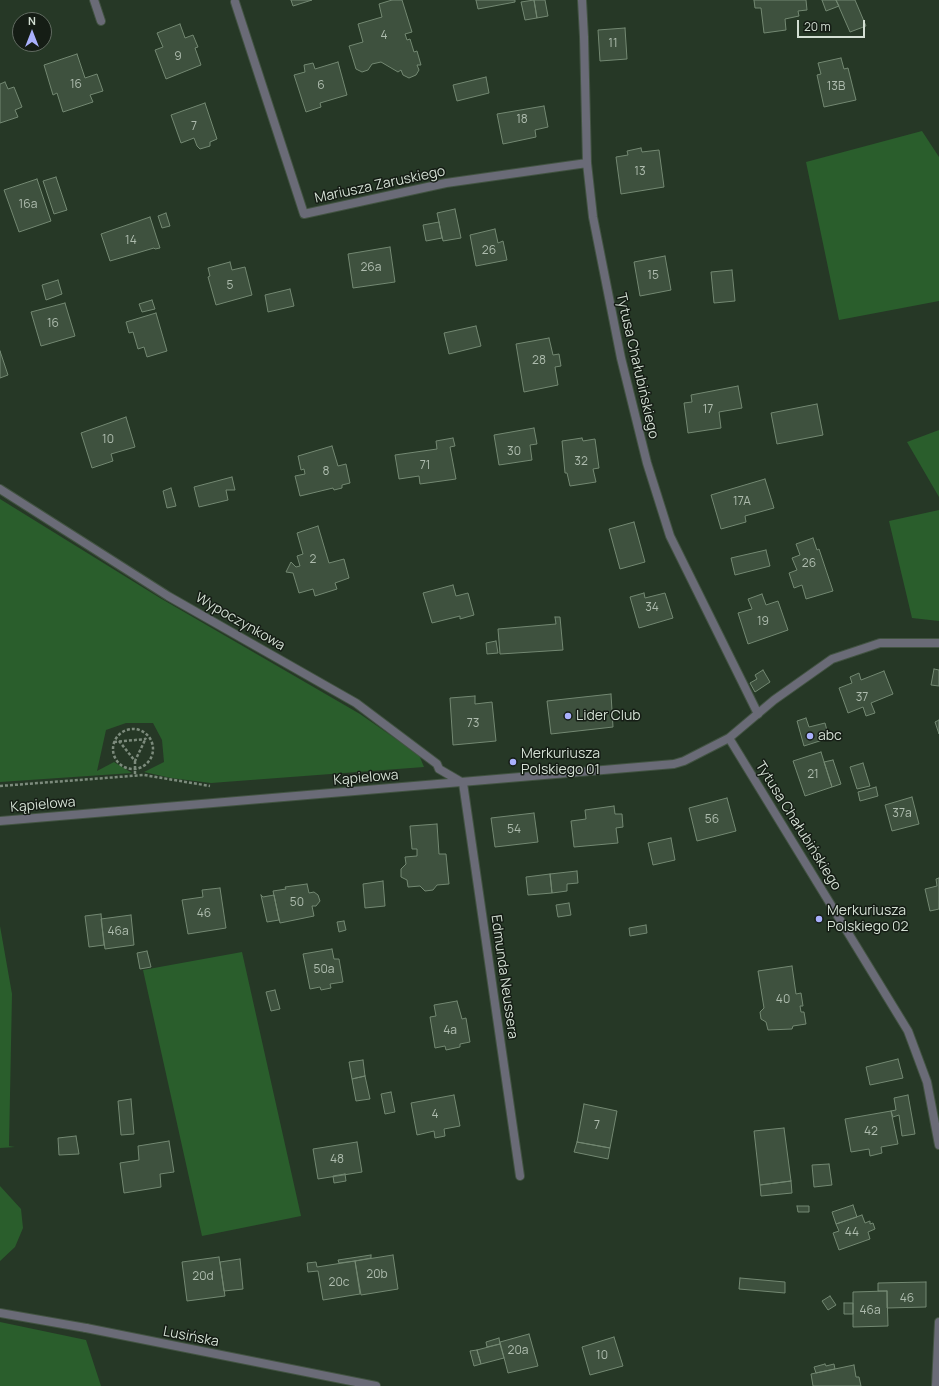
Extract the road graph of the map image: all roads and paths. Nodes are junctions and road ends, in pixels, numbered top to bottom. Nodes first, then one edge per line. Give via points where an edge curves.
1 (94, 0) edge
2 (582, 0) edge
3 (235, 2) dead end
4 (101, 21) dead end
5 (587, 163) junction
6 (0, 489) edge
7 (939, 643) edge
8 (758, 714) junction
9 (146, 738) junction
10 (150, 738) junction
11 (729, 738) junction
12 (119, 741) junction
13 (114, 742) junction
14 (135, 761) junction
15 (135, 768) junction
16 (135, 776) junction
17 (463, 783) junction
18 (0, 786) edge
19 (218, 788) dead end
20 (0, 821) edge
21 (939, 1145) edge
22 (520, 1176) dead end
23 (0, 1313) edge
24 (939, 1322) edge
25 (376, 1386) edge
26 (936, 1386) edge

1 - 4 street
2 - 5 street, Tytusa Chałubińskiego
3 - 5 street, Mariusza Zaruskiego via 304,214 446,183
5 - 8 street, Tytusa Chałubińskiego via 593,217 612,319 647,463 667,529
6 - 17 street, Wypoczynkowa via 168,596 356,703 438,764 439,769
7 - 8 street, Kąpielowa via 880,643 832,659
8 - 11 street, Kąpielowa
9 - 10 path
9 - 12 path
9 - 14 path
10 - 13 path via 145,733 131,729 124,730
10 - 15 path via 152,754 142,767
11 - 17 street, Kąpielowa via 674,764
11 - 21 street, Tytusa Chałubińskiego via 908,1031 927,1082
12 - 13 path
12 - 14 path
13 - 15 path via 114,757 126,768
14 - 15 path
15 - 16 path
16 - 18 path
16 - 19 path via 144,775
17 - 20 street, Kąpielowa
17 - 22 street, Edmunda Neussera
23 - 25 street, Lusińska
24 - 26 street

